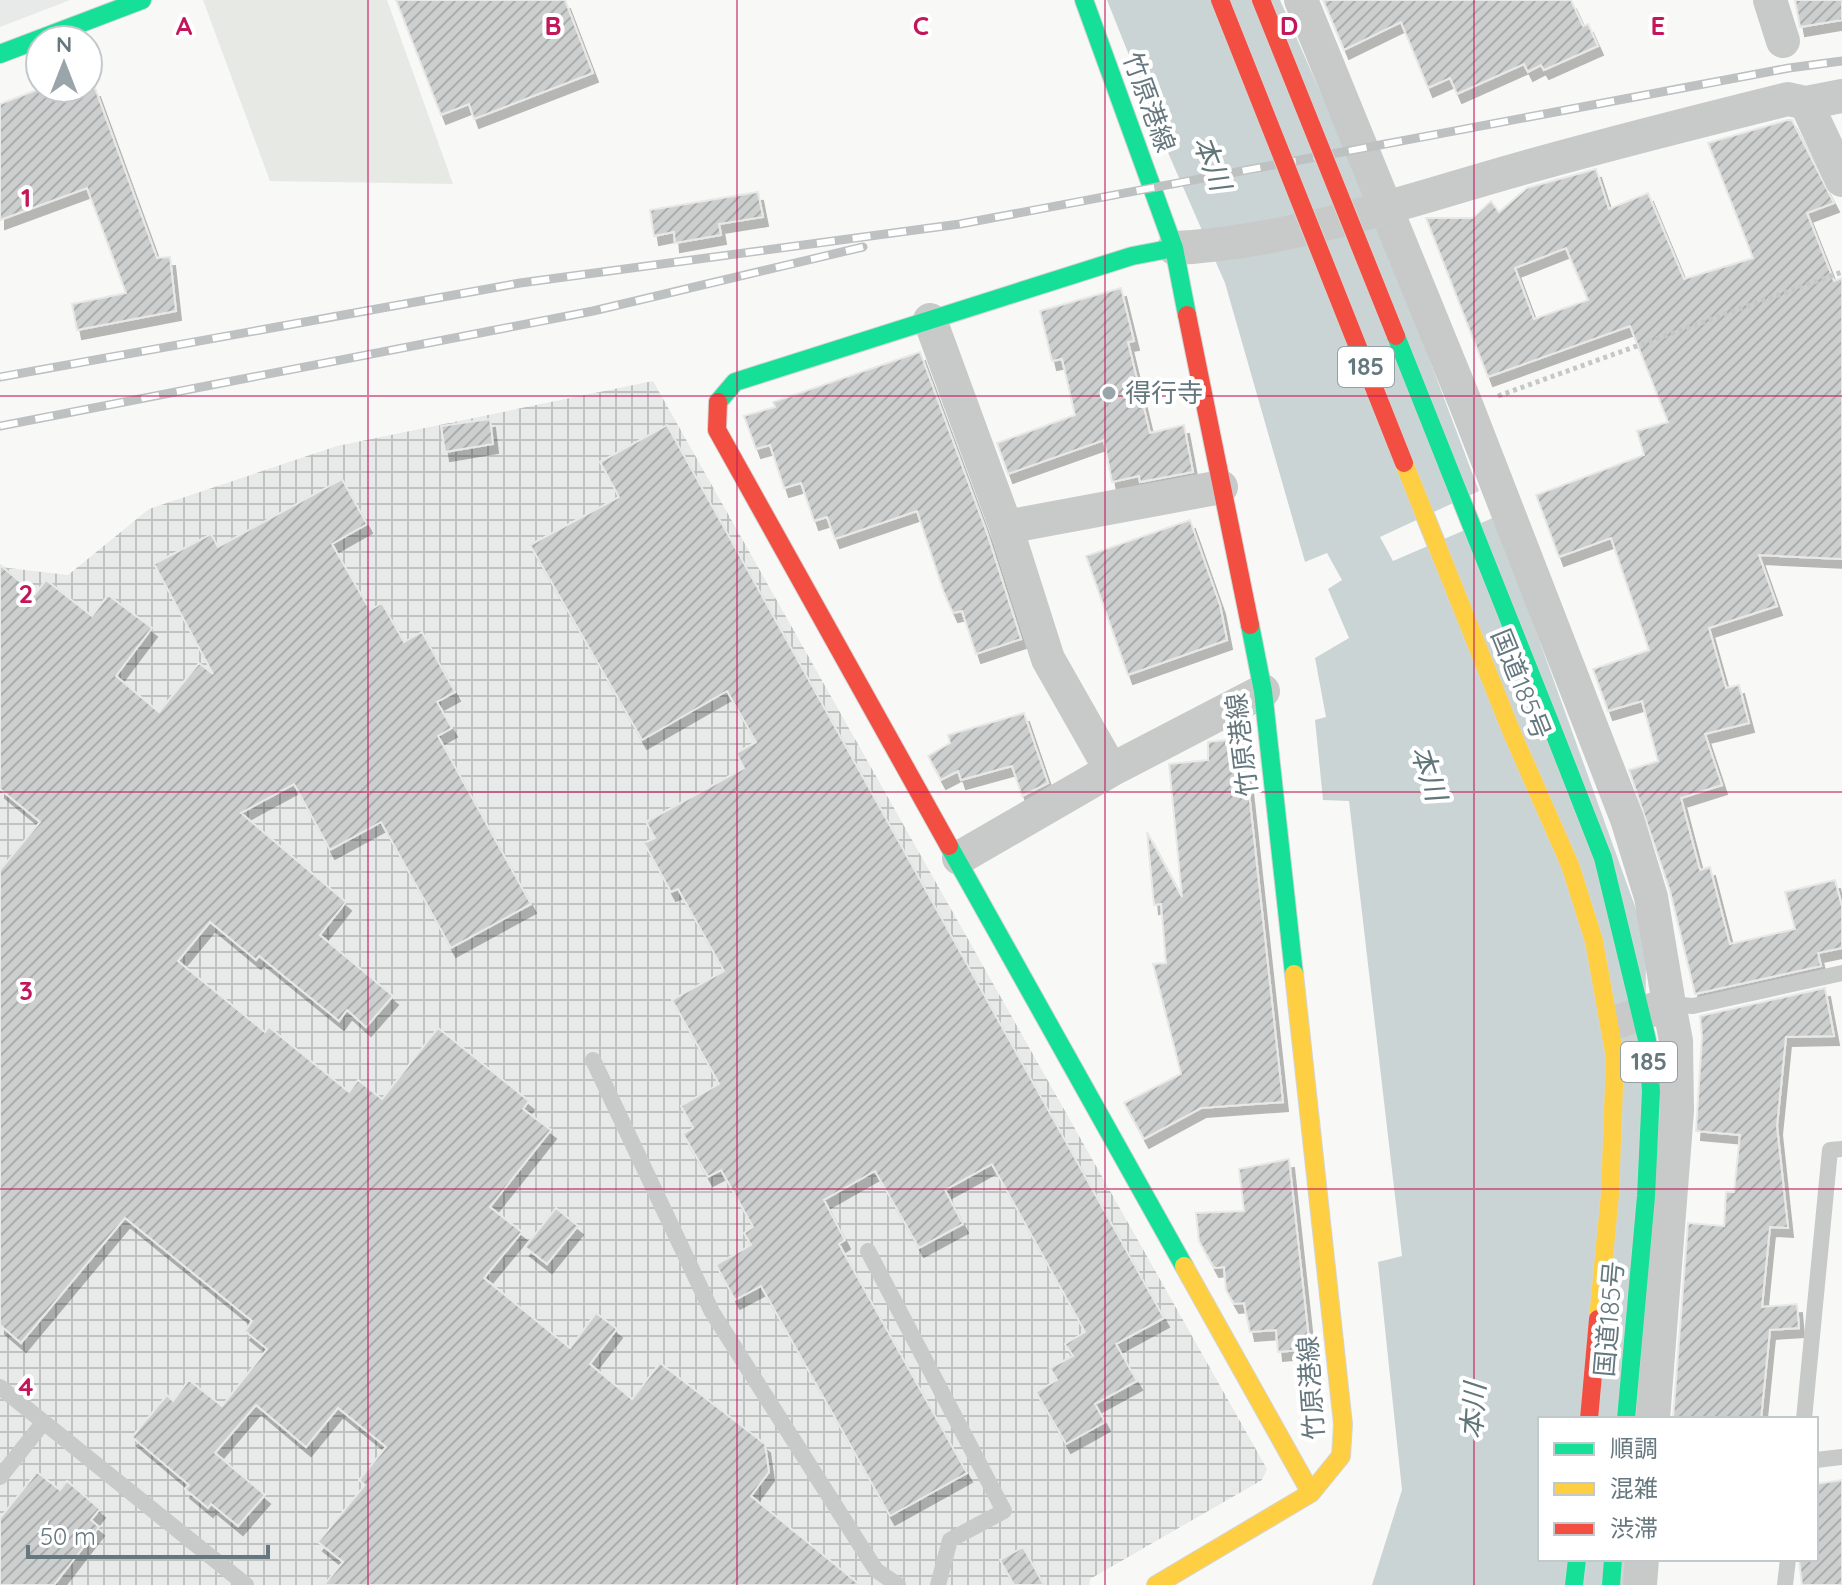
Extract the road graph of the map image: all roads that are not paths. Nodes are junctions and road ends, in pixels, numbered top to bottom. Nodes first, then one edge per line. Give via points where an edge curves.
1 (142, 0) edge
2 (1084, 0) edge
3 (1220, 0) edge
4 (1261, 0) edge
5 (1301, 0) edge
6 (1770, 0) edge
7 (1783, 41) dead end
8 (0, 54) edge
9 (1842, 96) edge
10 (1806, 103) junction
11 (1842, 180) edge
12 (1377, 210) junction
13 (1174, 248) junction
14 (930, 320) junction
15 (1221, 487) junction
16 (1006, 527) junction
17 (1263, 691) junction
18 (1111, 770) junction
19 (959, 858) junction
20 (1842, 973) edge
21 (1645, 1012) junction
22 (593, 1060) dead end
23 (1842, 1149) edge
24 (868, 1251) dead end
25 (0, 1387) edge
26 (1589, 1417) edge
27 (1626, 1417) edge
28 (1653, 1417) edge
29 (1804, 1417) edge
30 (43, 1423) junction
31 (1842, 1457) edge
32 (1818, 1460) edge
33 (0, 1477) edge
34 (1311, 1493) junction
35 (1577, 1561) edge
36 (1613, 1561) edge
37 (1642, 1561) edge
38 (1788, 1561) edge
39 (246, 1585) edge
40 (898, 1585) edge
41 (938, 1585) edge
42 (1156, 1585) edge
43 (1574, 1585) edge
44 (1611, 1585) edge
45 (1640, 1585) edge
46 (1785, 1585) edge

1 - 8 main road
2 - 13 main road, 竹原港線
3 - 21 main road, 国道185号 / 185, bridge via 1512,733 1570,865 1594,941
4 - 21 main road, 国道185号 / 185, bridge via 1603,858
5 - 12 street
6 - 7 street
9 - 10 street
10 - 11 street
10 - 12 street via 1773,102
12 - 13 street, bridge via 1210,247
12 - 21 street via 1467,407 1627,819 1651,897
13 - 14 main road via 1132,256
13 - 15 main road, 竹原港線
14 - 16 street
14 - 19 main road via 735,382 716,404 717,430
15 - 16 street
15 - 17 main road, 竹原港線
16 - 18 street via 1048,659
17 - 18 street
17 - 34 main road, 竹原港線 via 1343,1424 1341,1456
18 - 19 street
19 - 34 main road
20 - 21 lane
21 - 26 main road, 国道185号 / 185 via 1616,1097
21 - 27 main road, 国道185号 / 185 via 1651,1091
21 - 28 street via 1676,1041 1677,1111
22 - 40 lane via 712,1312 876,1570
23 - 29 lane via 1830,1150
24 - 41 lane via 1004,1511 950,1540
25 - 30 lane
30 - 33 lane
30 - 39 lane
31 - 32 lane
34 - 42 main road
35 - 43 main road
36 - 44 main road
37 - 45 street
38 - 46 lane

